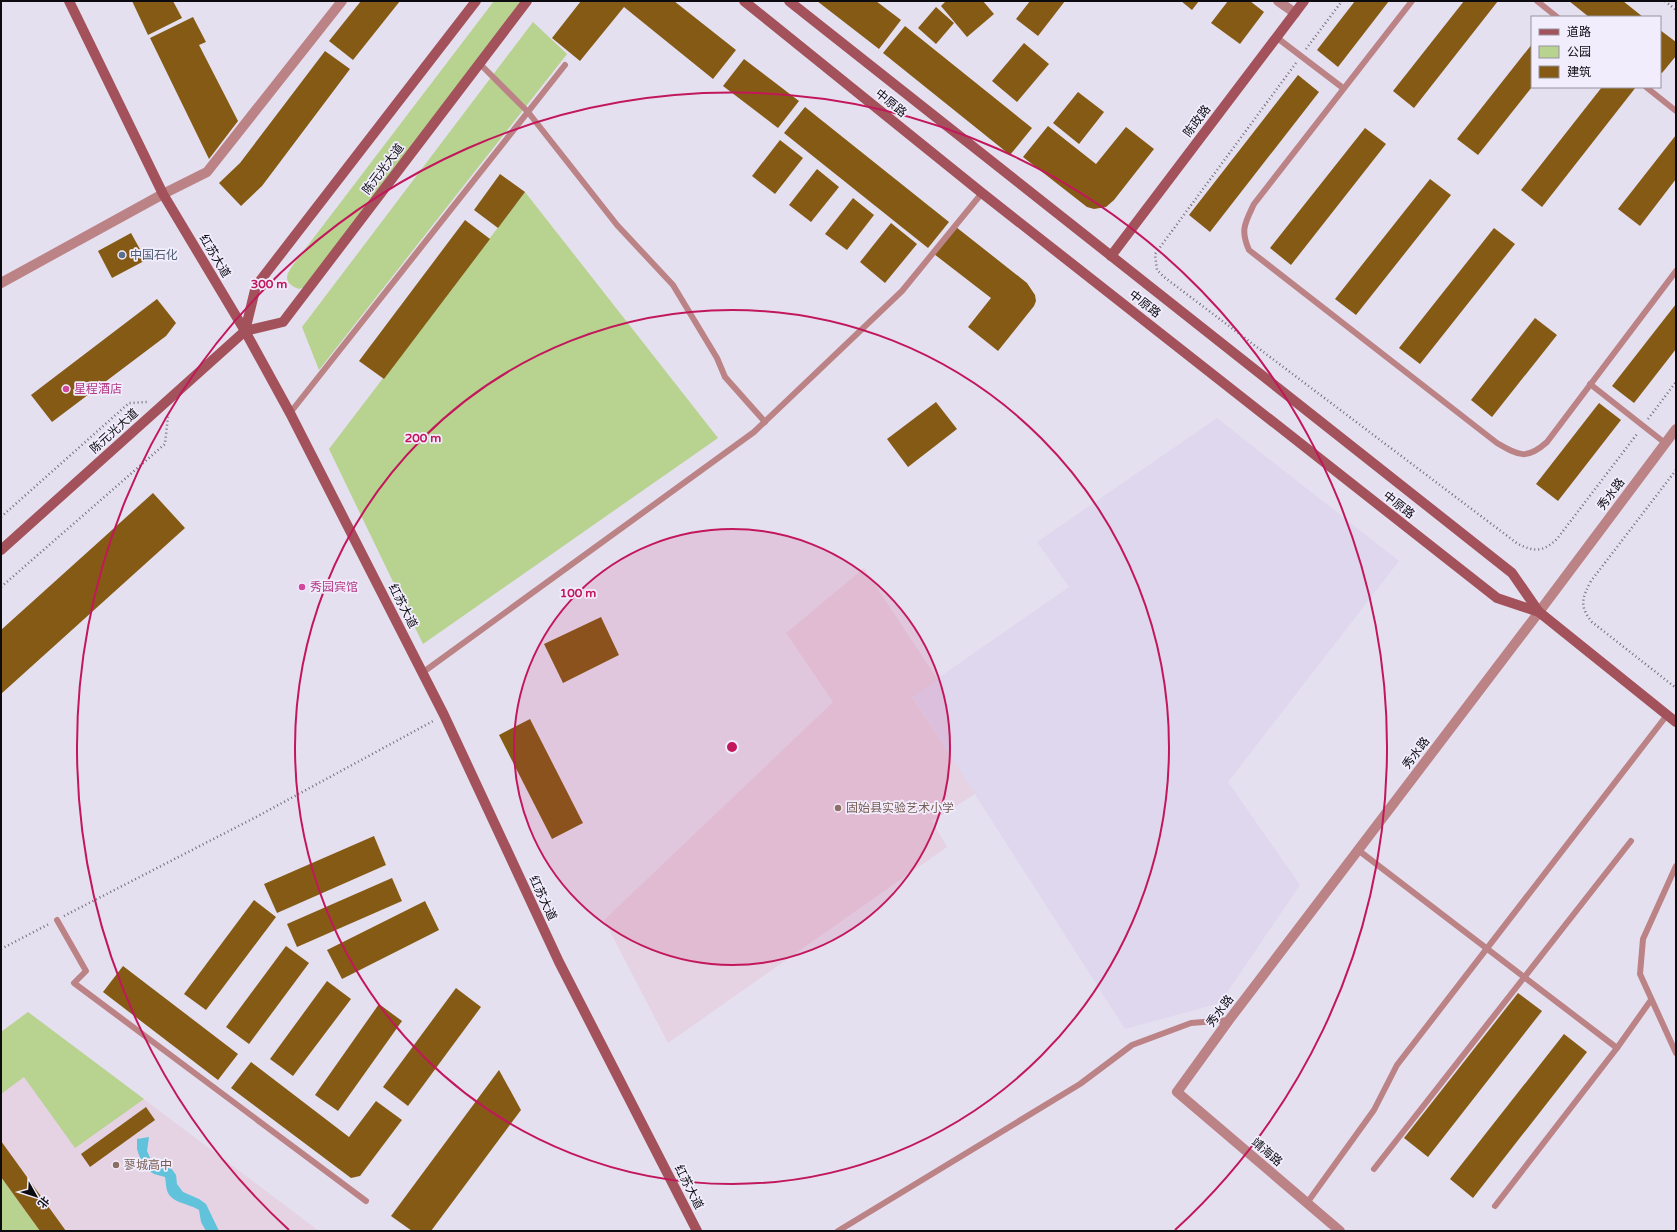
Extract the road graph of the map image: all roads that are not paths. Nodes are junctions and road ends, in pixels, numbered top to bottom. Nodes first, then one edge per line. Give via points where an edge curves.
1 (69, 1) edge
2 (342, 1) edge
3 (476, 1) edge
4 (527, 1) edge
5 (744, 1) edge
6 (790, 1) edge
7 (1278, 1) edge
8 (1304, 1) edge
9 (1412, 1) edge
10 (1537, 1) edge
11 (1295, 13) junction
12 (1556, 16) edge
13 (1276, 37) junction
14 (479, 63) junction
15 (565, 65) dead end
16 (1343, 88) junction
17 (1647, 88) edge
18 (1676, 111) edge
19 (528, 112) junction
20 (982, 193) junction
21 (163, 194) junction
22 (1111, 256) junction
23 (1676, 271) edge
24 (1, 283) edge
25 (245, 331) junction
26 (1590, 384) junction
27 (290, 413) junction
28 (764, 422) junction
29 (1676, 429) edge
30 (1665, 443) junction
31 (1, 550) edge
32 (1539, 612) junction
33 (422, 674) junction
34 (1667, 715) junction
35 (1676, 722) edge
36 (1631, 841) dead end
37 (1358, 850) junction
38 (1676, 866) edge
39 (57, 920) road end
40 (1487, 949) junction
41 (1524, 977) junction
42 (1651, 1000) junction
43 (1229, 1020) junction
44 (1617, 1048) junction
45 (1676, 1053) edge
46 (1177, 1092) joint
47 (1374, 1169) dead end
48 (366, 1201) dead end
49 (1307, 1203) junction
50 (1495, 1206) dead end
51 (697, 1231) edge
52 (838, 1231) edge
53 (1340, 1231) edge

1 - 21 main road, 红苏大道
2 - 21 street via 207,172
3 - 25 main road via 256,286
4 - 14 main road, 陈元光大道
5 - 20 main road, 中原路
6 - 22 main road, 中原路
7 - 11 street
8 - 11 main road, 陈政路
9 - 16 lane
10 - 12 lane
11 - 13 main road, 陈政路
13 - 16 lane
13 - 22 main road, 陈政路
14 - 19 lane
14 - 25 main road, 陈元光大道 via 283,322
15 - 19 lane
16 - 26 lane via 1254,204 1245,222 1243,237 1249,250 1508,450 1521,455 1538,450 1547,442
17 - 18 lane
19 - 27 lane
19 - 28 lane via 617,225 673,285 717,358 725,377
20 - 28 lane via 902,291
20 - 32 main road, 中原路 via 1497,598
21 - 24 street
21 - 25 main road, 红苏大道
22 - 32 main road, 中原路 via 1512,573
23 - 26 lane
25 - 27 main road, 红苏大道
25 - 31 main road, 陈元光大道
26 - 30 lane
27 - 33 main road, 红苏大道
28 - 33 lane via 754,432
29 - 30 street, 秀水路
30 - 32 street, 秀水路
32 - 34 main road, 中原路
32 - 37 street, 秀水路
33 - 51 main road, 红苏大道 via 444,715 559,962
34 - 35 main road, 中原路
34 - 40 lane
36 - 41 lane
37 - 40 lane
37 - 43 street, 秀水路
38 - 42 lane via 1642,939 1640,974
39 - 48 lane via 86,971 74,983
40 - 41 lane
40 - 49 lane via 1397,1065 1374,1110
41 - 44 lane
41 - 47 lane
42 - 44 lane
42 - 45 lane
43 - 46 street, 秀水路
43 - 52 lane via 1191,1023 1132,1045 1080,1084
44 - 50 lane
46 - 49 street, 靖海路
49 - 53 street, 靖海路

